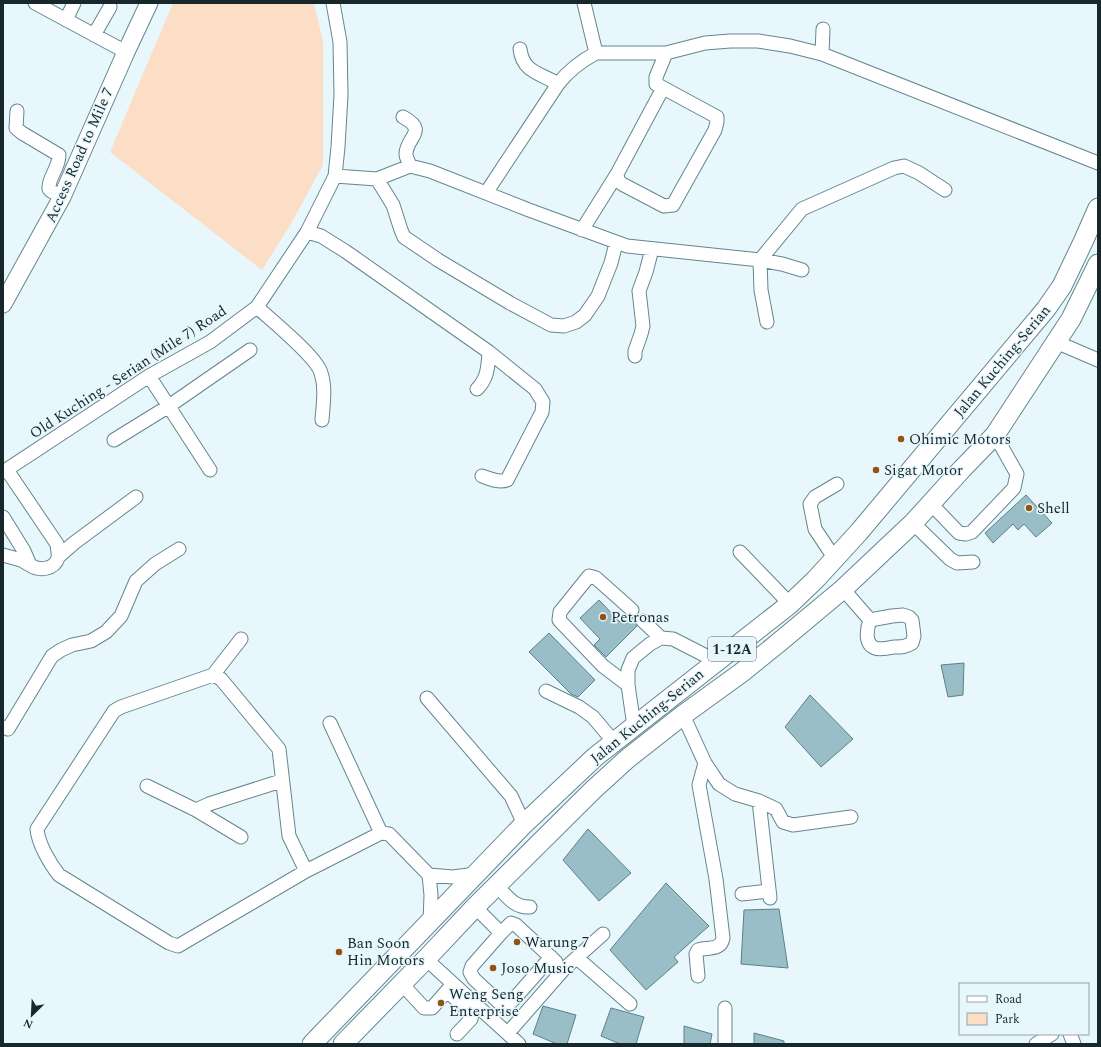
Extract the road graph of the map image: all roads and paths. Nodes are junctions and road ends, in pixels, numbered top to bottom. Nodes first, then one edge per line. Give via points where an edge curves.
1 (35, 3) edge
2 (74, 3) edge
3 (149, 3) edge
4 (333, 3) edge
5 (584, 3) edge
6 (110, 7) dead end
7 (61, 12) edge
8 (823, 29) dead end
9 (94, 35) junction
10 (520, 49) dead end
11 (126, 52) junction
12 (596, 53) junction
13 (666, 53) junction
14 (822, 54) junction
15 (558, 84) junction
16 (663, 88) junction
17 (17, 111) dead end
18 (403, 117) dead end
19 (1098, 163) edge
20 (410, 166) junction
21 (617, 174) junction
22 (335, 176) junction
23 (377, 179) junction
24 (944, 190) dead end
25 (486, 193) junction
26 (62, 197) junction
27 (1098, 208) edge
28 (582, 230) junction
29 (306, 232) junction
30 (616, 243) junction
31 (652, 248) junction
32 (760, 260) junction
33 (1098, 264) edge
34 (802, 270) dead end
35 (3, 304) edge
36 (257, 306) junction
37 (767, 322) dead end
38 (1056, 342) junction
39 (250, 350) dead end
40 (489, 352) junction
41 (635, 356) dead end
42 (1098, 360) edge
43 (149, 376) junction
44 (477, 389) dead end
45 (168, 406) junction
46 (322, 420) dead end
47 (995, 435) junction
48 (114, 440) dead end
49 (210, 470) dead end
50 (5, 471) edge
51 (482, 476) dead end
52 (837, 484) dead end
53 (136, 497) dead end
54 (931, 504) junction
55 (3, 517) edge
56 (912, 523) junction
57 (7, 532) edge
58 (179, 549) dead end
59 (740, 552) dead end
60 (3, 555) edge
61 (58, 557) junction
62 (835, 559) junction
63 (973, 562) dead end
64 (30, 565) junction
65 (843, 589) junction
66 (790, 604) junction
67 (632, 610) dead end
68 (870, 620) dead end
69 (643, 621) dead end
70 (661, 638) junction
71 (241, 639) dead end
72 (716, 661) junction
73 (213, 675) junction
74 (628, 685) junction
75 (546, 692) dead end
76 (427, 698) dead end
77 (683, 715) junction
78 (330, 723) dead end
79 (634, 726) junction
80 (5, 732) edge
81 (614, 742) junction
82 (705, 763) junction
83 (281, 781) junction
84 (147, 786) dead end
85 (760, 802) junction
86 (196, 810) junction
87 (851, 817) dead end
88 (524, 824) junction
89 (380, 833) junction
90 (241, 837) dead end
91 (306, 871) junction
92 (476, 874) junction
93 (429, 875) junction
94 (496, 885) junction
95 (742, 894) dead end
96 (475, 907) junction
97 (530, 907) dead end
98 (430, 922) junction
99 (501, 933) junction
100 (603, 934) dead end
101 (551, 956) junction
102 (577, 958) junction
103 (426, 959) junction
104 (564, 969) junction
105 (698, 976) dead end
106 (402, 984) junction
107 (450, 987) junction
108 (630, 1004) dead end
109 (725, 1008) dead end
110 (508, 1033) junction
111 (457, 1034) dead end
112 (1050, 1035) edge
113 (347, 1043) edge
114 (312, 1044) edge
115 (519, 1044) edge
116 (725, 1044) edge
117 (1036, 1044) edge

1 - 7 street
2 - 7 street
3 - 11 main road, Access Road to Mile 7
4 - 22 street, Old Kuching - Serian (Mile 7) Road via 340,42 341,95
5 - 12 street
6 - 9 street
7 - 9 street
8 - 14 street
9 - 11 street
10 - 15 street via 522,61 529,68
11 - 26 main road, Access Road to Mile 7
12 - 13 street
12 - 15 street via 566,73
13 - 14 street via 705,43 758,41
13 - 16 street via 656,77 656,84
14 - 19 street
15 - 25 street
16 - 21 street
16 - 21 street via 717,117 715,130 673,205 664,206 622,184
17 - 26 street via 16,128 59,155 49,189
18 - 20 street via 415,127 406,154
20 - 23 street
20 - 25 street
21 - 28 street
22 - 23 street
22 - 29 street, Old Kuching - Serian (Mile 7) Road
23 - 30 street via 393,205 404,237 438,260 551,325 564,326 576,322 585,315 598,296
24 - 32 street via 904,166 894,168 802,209
25 - 28 street
26 - 35 main road, Access Road to Mile 7
27 - 62 highway, Jalan Kuching-Serian / 1-12A via 1062,286 1046,309
28 - 30 street
29 - 36 street, Old Kuching - Serian (Mile 7) Road
29 - 40 street via 321,236 345,251
30 - 31 street
31 - 32 street
31 - 41 street via 639,291 642,326
32 - 34 street
32 - 37 street via 761,290
33 - 38 highway, Jalan Kuching-Serian via 1071,319
36 - 43 street, Old Kuching - Serian (Mile 7) Road via 210,342
36 - 46 street via 309,354 321,372 324,390
38 - 42 street
38 - 47 highway, Jalan Kuching-Serian
39 - 45 street
40 - 44 street via 485,379
40 - 51 street via 535,389 543,402 542,412 507,480 498,481
43 - 45 street
43 - 50 street, Old Kuching - Serian (Mile 7) Road
45 - 48 street
45 - 49 street
47 - 54 highway, Jalan Kuching-Serian
47 - 54 street via 1018,474 1014,488 972,532 966,534 959,533
50 - 61 street via 57,544
52 - 62 street via 815,497 810,504 815,529
53 - 61 street
54 - 56 highway, Jalan Kuching-Serian
55 - 57 street
56 - 63 street via 950,559 957,563
56 - 65 highway, Jalan Kuching-Serian
57 - 64 street via 24,551
58 - 80 street via 155,564 136,581 121,616 106,632 91,641 72,644 52,656
59 - 66 street
60 - 64 street
61 - 64 street via 46,569 40,570
62 - 66 highway, Jalan Kuching-Serian / 1-12A
65 - 68 street
65 - 77 highway, Jalan Kuching-Serian via 741,673
66 - 72 highway, Jalan Kuching-Serian / 1-12A
67 - 74 street via 596,578 589,576 558,616 603,666
69 - 70 street
70 - 72 street via 672,639
70 - 74 street via 633,658 628,670
71 - 73 street
72 - 79 highway, Jalan Kuching-Serian / 1-12A
73 - 83 street via 221,679 279,748
73 - 91 street via 114,711 37,829 52,866 60,875 169,944 178,946
74 - 79 street
75 - 81 street via 584,710
76 - 88 street via 511,796
77 - 82 street
77 - 94 highway, Jalan Kuching-Serian via 593,790
78 - 89 street
79 - 81 highway, Jalan Kuching-Serian / 1-12A
81 - 88 highway, Jalan Kuching-Serian / 1-12A via 595,756
82 - 85 street via 719,784 735,794
82 - 105 street via 699,785 716,879 723,938 719,946 698,950
83 - 86 street
83 - 91 street via 288,836
84 - 86 street
85 - 87 street via 776,809 783,822 793,826
85 - 95 street via 769,895
86 - 90 street
88 - 92 highway, Jalan Kuching-Serian / 1-12A
89 - 91 street
89 - 93 street via 389,834
92 - 93 street via 453,877
92 - 98 highway, Jalan Kuching-Serian / 1-12A
93 - 98 street
94 - 96 highway, Jalan Kuching-Serian
94 - 97 street via 521,908
96 - 99 street
96 - 103 highway, Jalan Kuching-Serian
98 - 114 highway, Jalan Kuching-Serian / 1-12A
99 - 101 street via 511,923 516,925
99 - 101 street via 472,966 470,972 474,979 503,1006 515,998
100 - 102 street
101 - 104 street
102 - 104 street
102 - 108 street
103 - 106 highway, Jalan Kuching-Serian
103 - 107 street
104 - 110 street
106 - 107 street via 427,1009 432,1008
106 - 113 highway, Jalan Kuching-Serian
107 - 110 street
107 - 111 street via 472,1014 471,1020
109 - 116 street
110 - 115 street
112 - 117 street

